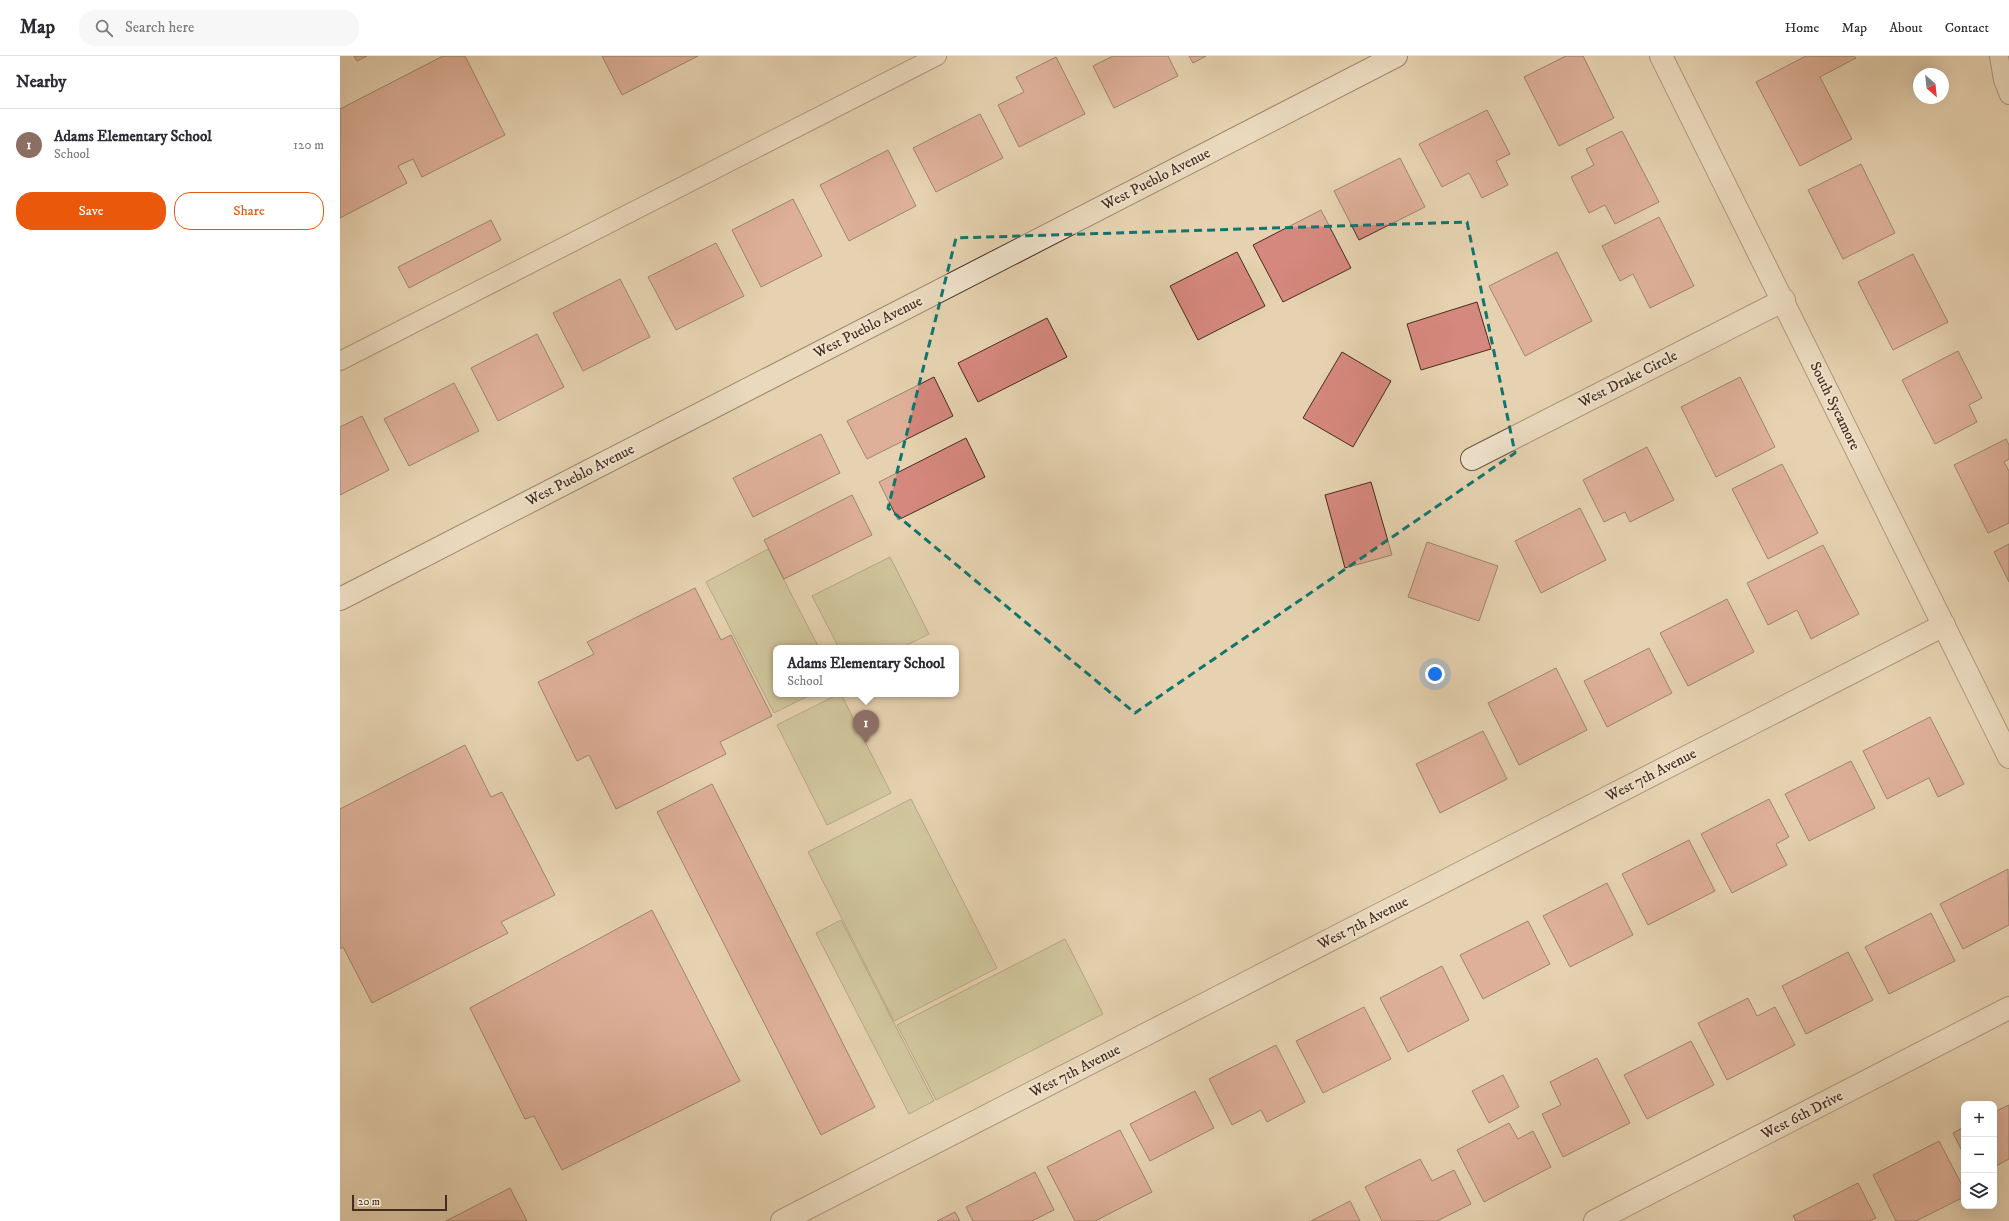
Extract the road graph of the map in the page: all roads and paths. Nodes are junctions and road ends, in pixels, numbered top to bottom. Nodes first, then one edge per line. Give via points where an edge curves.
1 (937, 56) edge
2 (1396, 56) edge
3 (1661, 56) edge
4 (1999, 56) edge
5 (2009, 95) edge
6 (1784, 300) junction
7 (340, 360) edge
8 (1472, 459) dead end
9 (340, 599) edge
10 (1944, 625) junction
11 (2009, 757) edge
12 (2009, 1008) edge
13 (782, 1221) edge
14 (1595, 1221) edge

1 - 7 lane
2 - 9 street, West Pueblo Avenue
3 - 6 street, South Sycamore
4 - 5 lane via 2003,80
6 - 8 street, West Drake Circle
6 - 10 street, South Sycamore
10 - 11 street, South Sycamore
10 - 13 street, West 7th Avenue
12 - 14 street, West 6th Drive

